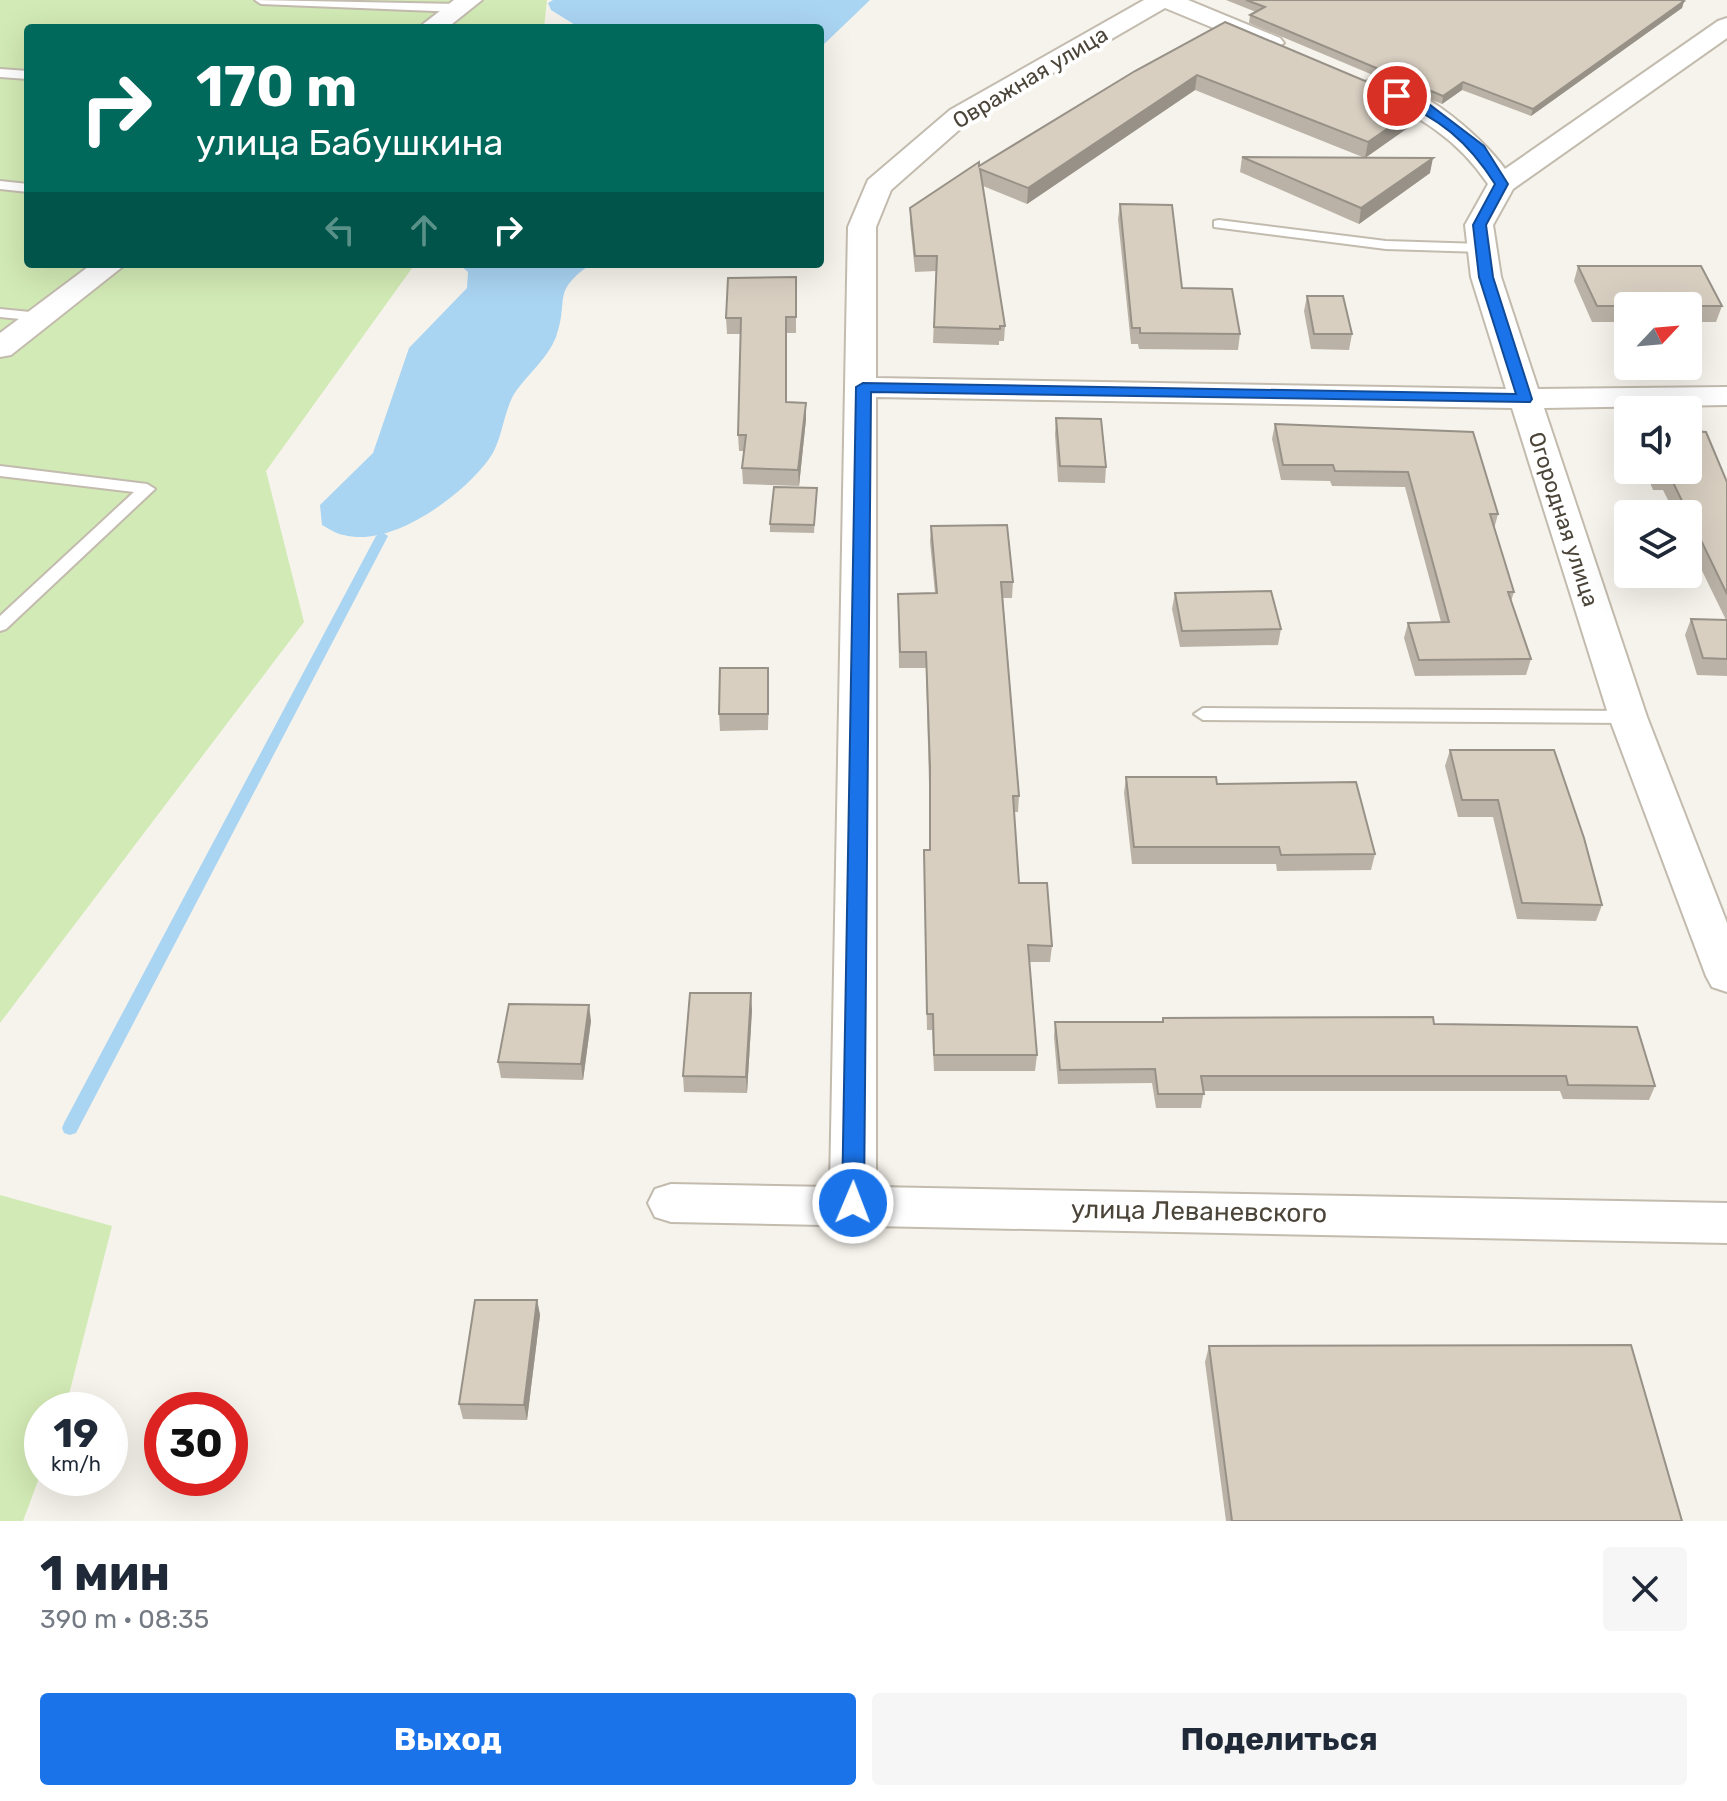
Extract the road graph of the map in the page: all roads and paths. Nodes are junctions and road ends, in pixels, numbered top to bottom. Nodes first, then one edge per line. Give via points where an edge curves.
1 (261, 0) edge
2 (1164, 0) edge
3 (465, 4) edge
4 (437, 24) edge
5 (1727, 26) edge
6 (1296, 54) edge
7 (0, 73) edge
8 (24, 75) edge
9 (1353, 78) edge
10 (1502, 184) junction
11 (0, 185) edge
12 (24, 188) edge
13 (1219, 224) dead end
14 (1482, 248) junction
15 (106, 268) edge
16 (0, 313) edge
17 (40, 317) junction
18 (0, 348) edge
19 (863, 387) junction
20 (1727, 396) edge
21 (1525, 399) junction
22 (0, 471) edge
23 (0, 625) edge
24 (1203, 714) dead end
25 (1628, 717) junction
26 (1727, 976) edge
27 (671, 1203) dead end
28 (853, 1203) junction
29 (1727, 1223) edge

1 - 3 lane
2 - 6 street, Овражная улица
2 - 19 street, Овражная улица via 959,116 878,186 862,227
3 - 4 street
5 - 10 street, Огородная улица
7 - 8 lane
9 - 10 street via 1425,108 1480,149
10 - 14 street, Огородная улица via 1479,225
11 - 12 lane
13 - 14 lane via 1386,245
14 - 21 street, Огородная улица via 1486,277
15 - 17 street
16 - 17 lane
17 - 18 street
19 - 21 street
19 - 28 street, Овражная улица
20 - 21 street
21 - 25 street, Огородная улица
22 - 23 lane via 147,489
24 - 25 lane
25 - 26 street, Огородная улица
27 - 28 street, улица Леваневского
28 - 29 street, улица Леваневского

